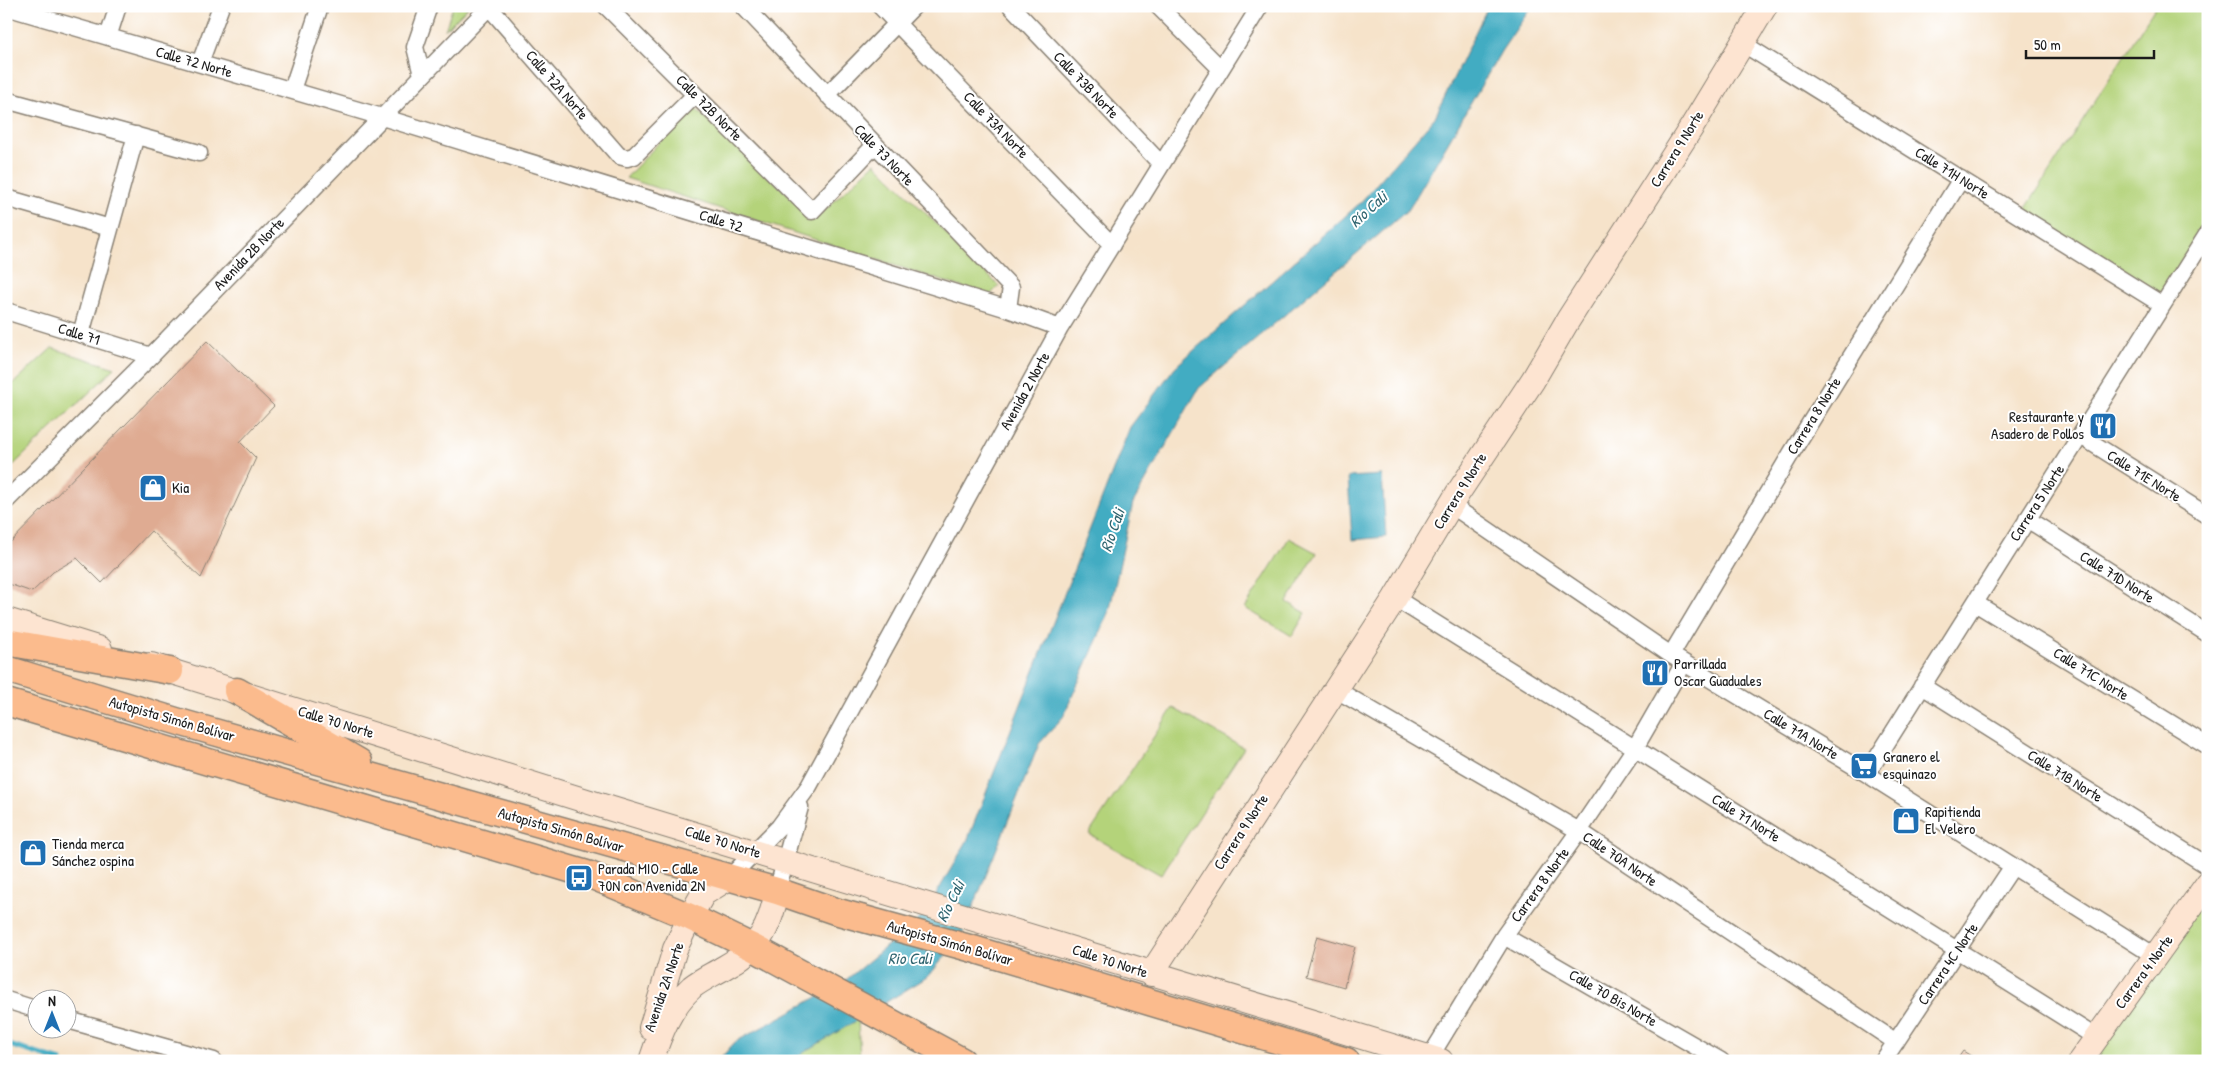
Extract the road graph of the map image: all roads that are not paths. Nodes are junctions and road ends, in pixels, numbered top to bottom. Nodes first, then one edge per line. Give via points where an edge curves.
1 (118, 6) edge
2 (221, 6) edge
3 (320, 6) edge
4 (429, 6) edge
5 (606, 6) edge
6 (742, 6) edge
7 (880, 6) edge
8 (914, 6) edge
9 (1011, 6) edge
10 (1158, 6) edge
11 (1260, 6) edge
12 (1765, 6) edge
13 (489, 7) edge
14 (16, 8) edge
15 (896, 24) junction
16 (108, 37) junction
17 (1742, 43) junction
18 (200, 64) junction
19 (1221, 69) junction
20 (422, 75) junction
21 (292, 90) junction
22 (695, 95) junction
23 (828, 95) junction
24 (6, 100) edge
25 (382, 117) junction
26 (136, 135) junction
27 (876, 146) junction
28 (199, 152) dead end
29 (1161, 164) junction
30 (1961, 179) junction
31 (6, 198) edge
32 (110, 228) junction
33 (2208, 233) edge
34 (1112, 245) junction
35 (2162, 304) junction
36 (1008, 309) junction
37 (6, 311) edge
38 (1060, 328) junction
39 (81, 334) junction
40 (151, 356) junction
41 (2081, 436) junction
42 (6, 501) edge
43 (1451, 504) junction
44 (2208, 516) edge
45 (2026, 519) junction
46 (1395, 598) junction
47 (1975, 603) junction
48 (6, 620) edge
49 (2208, 634) edge
50 (6, 642) edge
51 (1677, 659) junction
52 (6, 669) edge
53 (170, 671) junction
54 (1922, 686) junction
55 (1335, 689) junction
56 (237, 691) junction
57 (6, 702) edge
58 (2208, 746) edge
59 (1635, 748) junction
60 (1867, 774) junction
61 (390, 780) junction
62 (809, 786) junction
63 (1579, 831) junction
64 (754, 852) junction
65 (785, 860) junction
66 (2013, 866) junction
67 (2208, 866) edge
68 (730, 877) junction
69 (2208, 883) edge
70 (777, 891) junction
71 (690, 917) junction
72 (1504, 936) junction
73 (754, 948) junction
74 (1958, 950) junction
75 (2155, 956) junction
76 (1151, 974) junction
77 (6, 1000) edge
78 (28, 1007) edge
79 (78, 1023) edge
80 (2097, 1038) junction
81 (1896, 1042) junction
82 (1435, 1059) edge
83 (214, 1061) edge
84 (636, 1061) edge
85 (651, 1061) edge
86 (962, 1061) edge
87 (1346, 1061) edge
88 (1721, 1061) edge
89 (1883, 1061) edge
90 (2080, 1061) edge

1 - 16 street
2 - 18 street
3 - 21 street
4 - 20 street via 415,47
5 - 22 street, Calle 72B Norte
6 - 23 street, Calle 73 Norte
7 - 15 street, Calle 73A Norte
8 - 15 street
9 - 29 street, Calle 73B Norte
10 - 19 street
11 - 19 street, Avenida 2 Norte
12 - 17 street, Carrera 9 Norte
13 - 20 street, Avenida 2B Norte
13 - 22 street, Calle 72A Norte via 619,156 634,156
14 - 16 street, Calle 72 Norte
15 - 23 street
15 - 34 street, Calle 73A Norte
16 - 18 street, Calle 72 Norte
17 - 30 street, Calle 71H Norte
17 - 43 street, Carrera 9 Norte
18 - 21 street, Calle 72 Norte
19 - 29 street, Avenida 2 Norte
20 - 25 street, Avenida 2B Norte
21 - 25 street, Calle 72 Norte
22 - 27 street, Calle 72B Norte via 812,210
23 - 27 street, Calle 73 Norte
24 - 26 street
25 - 36 street, Calle 72
25 - 40 street, Avenida 2B Norte
26 - 28 street
26 - 32 street
27 - 36 street, Calle 73 Norte via 1011,287
29 - 34 street, Avenida 2 Norte
30 - 35 street, Calle 71H Norte
30 - 51 street, Carrera 8 Norte via 1792,452
31 - 32 street
32 - 39 street
33 - 35 street, Carrera 5 Norte
34 - 38 street, Avenida 2 Norte
35 - 41 street, Carrera 5 Norte
36 - 38 street, Calle 72
37 - 39 street, Calle 71
38 - 62 street, Avenida 2 Norte
39 - 40 street, Calle 71
40 - 42 street, Avenida 2B Norte
41 - 44 street, Calle 71E Norte
41 - 45 street, Carrera 5 Norte
43 - 46 street, Carrera 9 Norte
43 - 51 street, Calle 71A Norte
45 - 47 street, Carrera 5 Norte
45 - 49 street, Calle 71D Norte
46 - 55 street, Carrera 9 Norte
46 - 59 street, Calle 71 Norte
47 - 54 street, Carrera 5 Norte
47 - 58 street, Calle 71C Norte
48 - 53 street, Calle 70 Norte
50 - 53 main road
51 - 59 street, Carrera 8 Norte
51 - 60 street, Calle 71A Norte
52 - 61 main road, Autopista Simón Bolívar via 186,724
53 - 56 street, Calle 70 Norte
54 - 60 street, Carrera 5 Norte
54 - 67 street, Calle 71B Norte
55 - 63 street, Calle 70A Norte
55 - 76 street, Carrera 9 Norte
56 - 61 main road
56 - 64 street, Calle 70 Norte
57 - 71 main road, Autopista Simón Bolívar via 590,875
59 - 63 street, Carrera 8 Norte
59 - 74 street, Calle 71 Norte
60 - 66 street, Calle 71A Norte
61 - 68 main road, Autopista Simón Bolívar
62 - 64 street, Avenida 2 Norte via 790,813
62 - 65 street, Avenida 2 Norte
63 - 72 street, Carrera 8 Norte
63 - 81 street, Calle 70A Norte
64 - 65 street, Calle 70 Norte
64 - 68 street, Avenida 2A Norte
65 - 70 street, Avenida 2A Norte
65 - 76 street, Calle 70 Norte
66 - 74 street, Carrera 4C Norte
66 - 75 street, Calle 71A Norte
68 - 70 main road, Autopista Simón Bolívar
68 - 71 street, Avenida 2A Norte via 703,894
69 - 75 street, Carrera 4 Norte
70 - 73 street, Avenida 2A Norte via 764,934
70 - 87 main road, Autopista Simón Bolívar via 835,911 974,949
71 - 73 main road, Autopista Simón Bolívar
71 - 84 street, Avenida 2A Norte via 675,949 653,1024
72 - 82 street, Carrera 8 Norte
72 - 88 street, Calle 70 Bis Norte
73 - 85 street, Avenida 2A Norte via 708,976 682,998 662,1029
73 - 86 main road, Autopista Simón Bolívar
74 - 80 street, Calle 71 Norte
74 - 81 street, Carrera 4C Norte
75 - 80 street, Carrera 4 Norte
76 - 82 street, Calle 70 Norte
77 - 78 street
79 - 83 street
80 - 90 street, Carrera 4 Norte
81 - 89 street, Carrera 4C Norte

